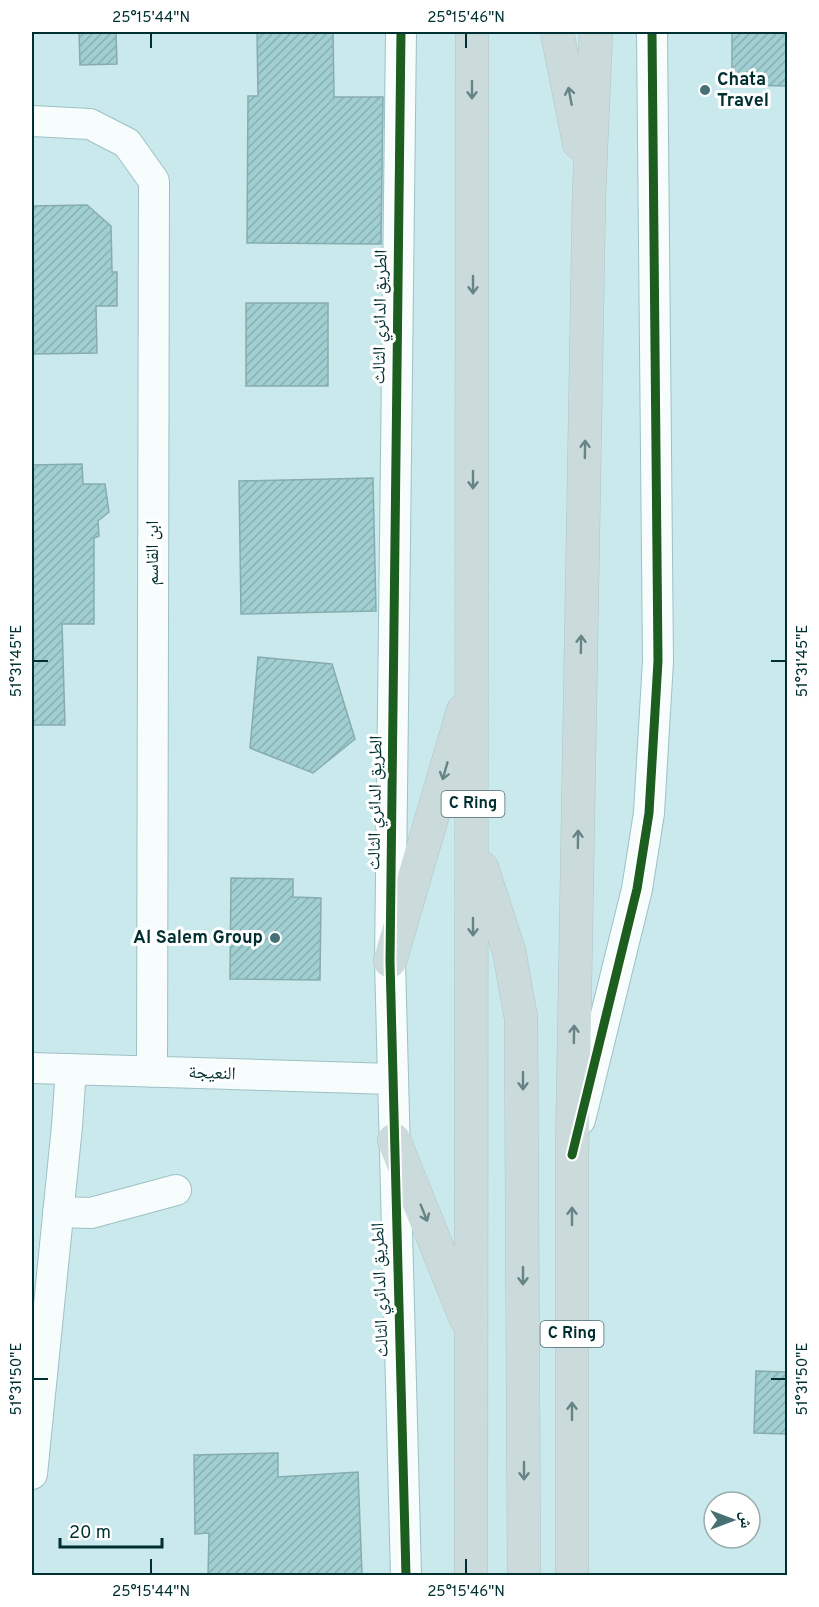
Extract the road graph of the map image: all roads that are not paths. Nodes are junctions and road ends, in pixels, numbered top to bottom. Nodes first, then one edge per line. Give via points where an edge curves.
1 (401, 32) edge
2 (472, 32) edge
3 (557, 32) edge
4 (596, 32) edge
5 (652, 32) edge
6 (32, 121) edge
7 (589, 195) junction
8 (473, 674) junction
9 (473, 841) junction
10 (390, 961) junction
11 (32, 1068) edge
12 (71, 1069) junction
13 (152, 1072) junction
14 (392, 1079) junction
15 (394, 1140) junction
16 (572, 1155) junction
17 (176, 1190) dead end
18 (58, 1212) junction
19 (472, 1334) junction
20 (32, 1474) edge
21 (572, 1512) junction
22 (406, 1575) edge
23 (471, 1575) edge
24 (524, 1575) edge
25 (572, 1575) edge
26 (592, 1575) edge

1 - 10 street, الطريق الدائري الثالث
2 -> 8 highway, C Ring
7 -> 3 highway
4 - 7 highway, C Ring
5 - 16 street via 659,571 651,794 637,889
6 - 13 street, ابن القاسم via 90,124 127,143 154,181
16 -> 7 highway, C Ring
8 - 9 highway, C Ring
8 -> 10 highway
9 -> 19 highway, C Ring
9 -> 24 highway via 509,951 521,1018
10 - 14 street, الطريق الدائري الثالث
11 - 12 street, النعيجة
12 - 13 street, النعيجة
12 - 18 street
13 - 14 street, النعيجة
14 - 15 street, الطريق الدائري الثالث
15 -> 19 highway
15 - 22 street, الطريق الدائري الثالث
21 -> 16 highway, C Ring
17 - 18 street via 91,1212
18 - 20 street
19 - 23 highway, C Ring
21 - 25 highway, C Ring
21 - 26 highway

